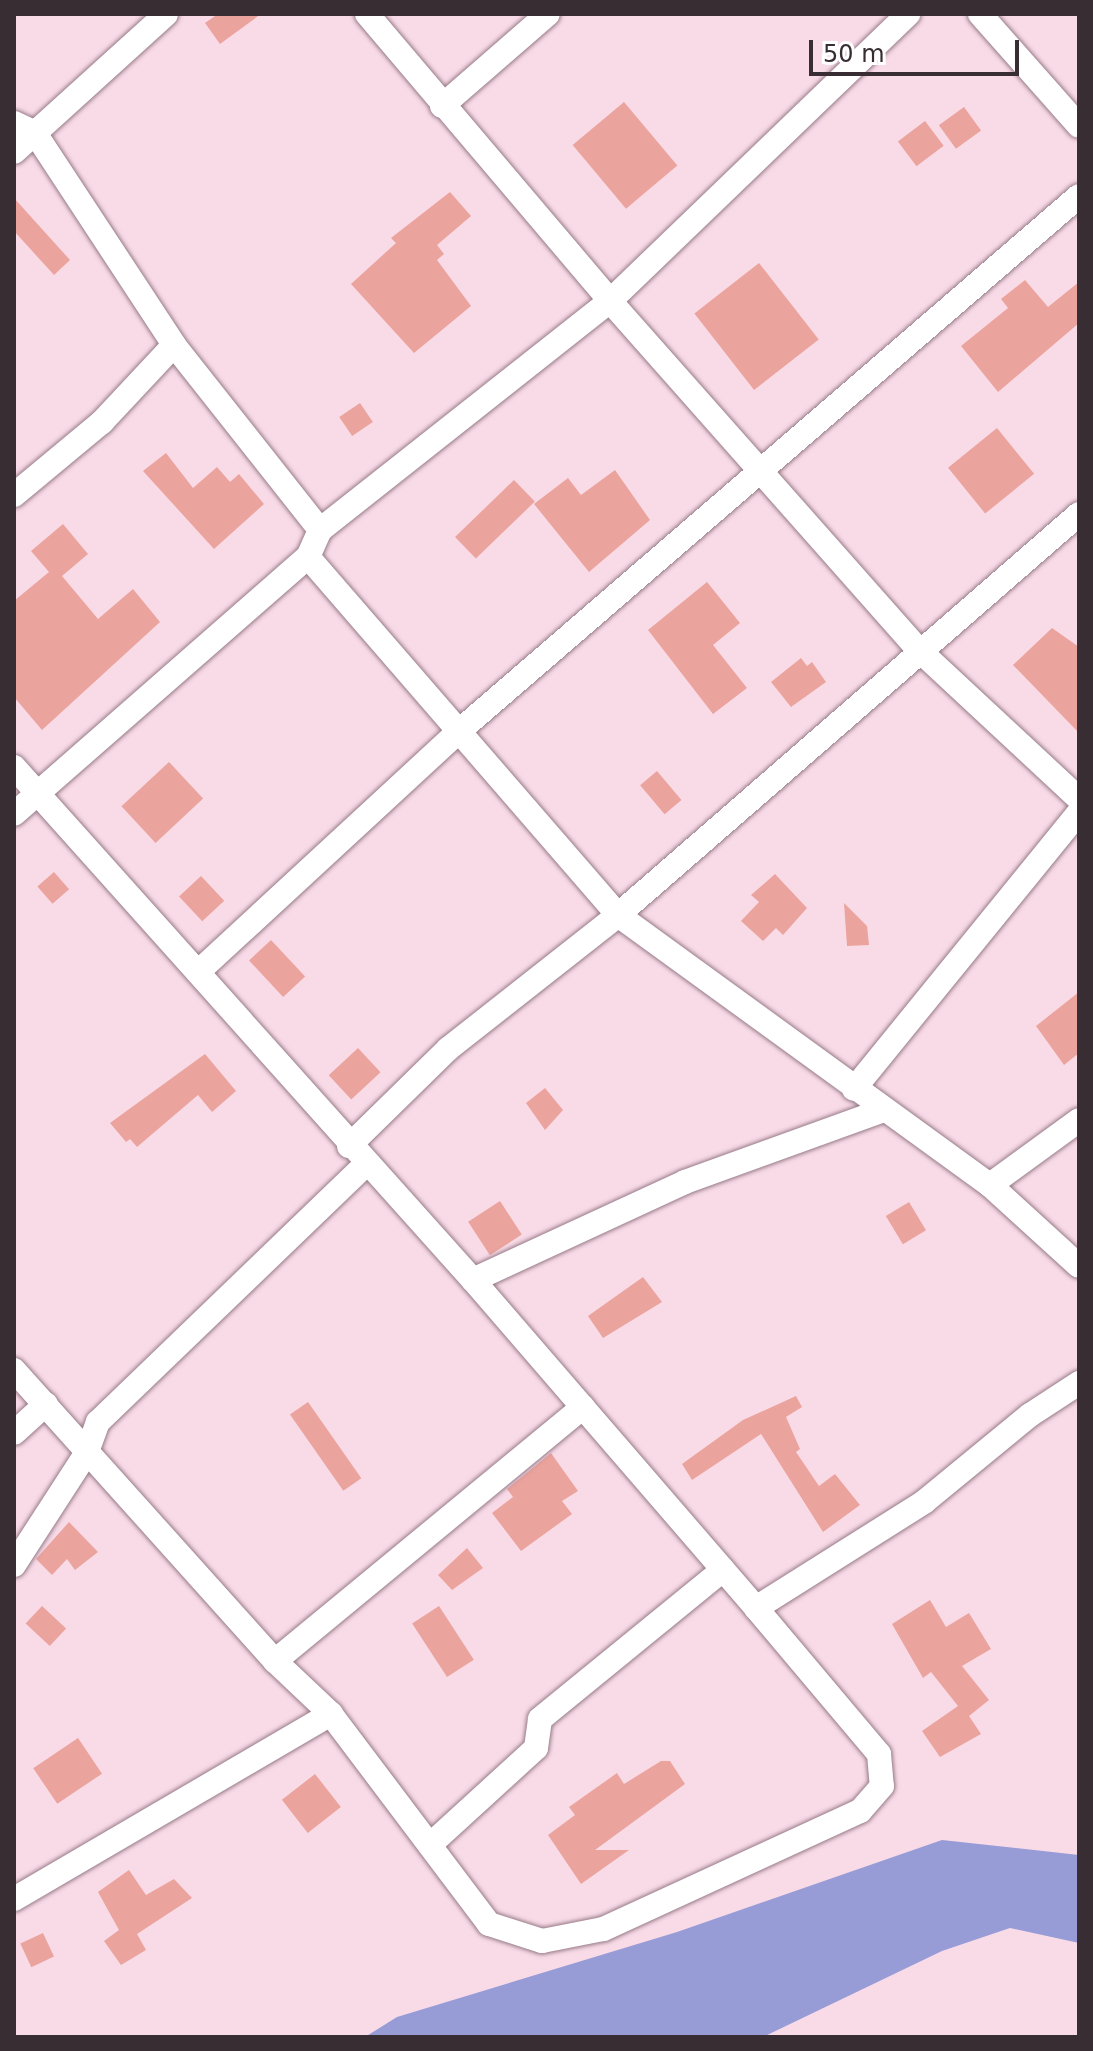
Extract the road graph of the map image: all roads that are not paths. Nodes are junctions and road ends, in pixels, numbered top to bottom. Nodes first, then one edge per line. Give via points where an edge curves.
1 (166, 14) edge
2 (367, 14) edge
3 (548, 14) edge
4 (908, 14) edge
5 (980, 14) edge
6 (442, 106) junction
7 (1079, 126) edge
8 (24, 128) edge
9 (14, 152) edge
10 (1079, 196) edge
11 (610, 301) junction
12 (174, 345) junction
13 (765, 471) junction
14 (14, 495) edge
15 (1079, 514) edge
16 (320, 530) junction
17 (308, 557) junction
18 (921, 652) junction
19 (458, 732) junction
20 (14, 767) edge
21 (38, 792) junction
22 (1079, 799) edge
23 (1079, 812) edge
24 (14, 814) edge
25 (618, 915) junction
26 (198, 972) junction
27 (854, 1089) junction
28 (884, 1110) junction
29 (1079, 1120) edge
30 (357, 1155) junction
31 (990, 1185) junction
32 (1079, 1266) edge
33 (473, 1280) junction
34 (14, 1370) edge
35 (1079, 1383) edge
36 (46, 1404) junction
37 (583, 1407) junction
38 (14, 1433) edge
39 (87, 1452) junction
40 (14, 1565) edge
41 (723, 1570) junction
42 (756, 1608) junction
43 (275, 1661) junction
44 (331, 1714) junction
45 (431, 1844) junction
46 (14, 1899) edge

1 - 8 street
2 - 6 street
3 - 6 street
4 - 11 street
5 - 7 street
6 - 11 street
8 - 9 street
8 - 12 street
10 - 13 street
11 - 13 street
11 - 16 street
12 - 14 street via 102,422
12 - 16 street
13 - 18 street
13 - 19 street
15 - 18 street
16 - 17 street
17 - 19 street
17 - 21 street
18 - 22 street
18 - 25 street
19 - 25 street
19 - 26 street
20 - 21 street
21 - 24 street
21 - 26 street
23 - 27 street
25 - 27 street
25 - 30 street via 448,1049
26 - 30 street
27 - 28 street
28 - 31 street
28 - 33 street via 685,1182
29 - 31 street
30 - 33 street
30 - 39 street via 98,1422
31 - 32 street
33 - 37 street
34 - 36 street
35 - 42 street via 1030,1415 924,1502
36 - 38 street
36 - 39 street
37 - 41 street
37 - 43 street
39 - 40 street
39 - 43 street
41 - 42 street
41 - 45 street via 540,1719 536,1748
42 - 45 street via 879,1754 882,1786 860,1811 603,1929 542,1941 489,1924
43 - 44 street
44 - 45 street
44 - 46 street

